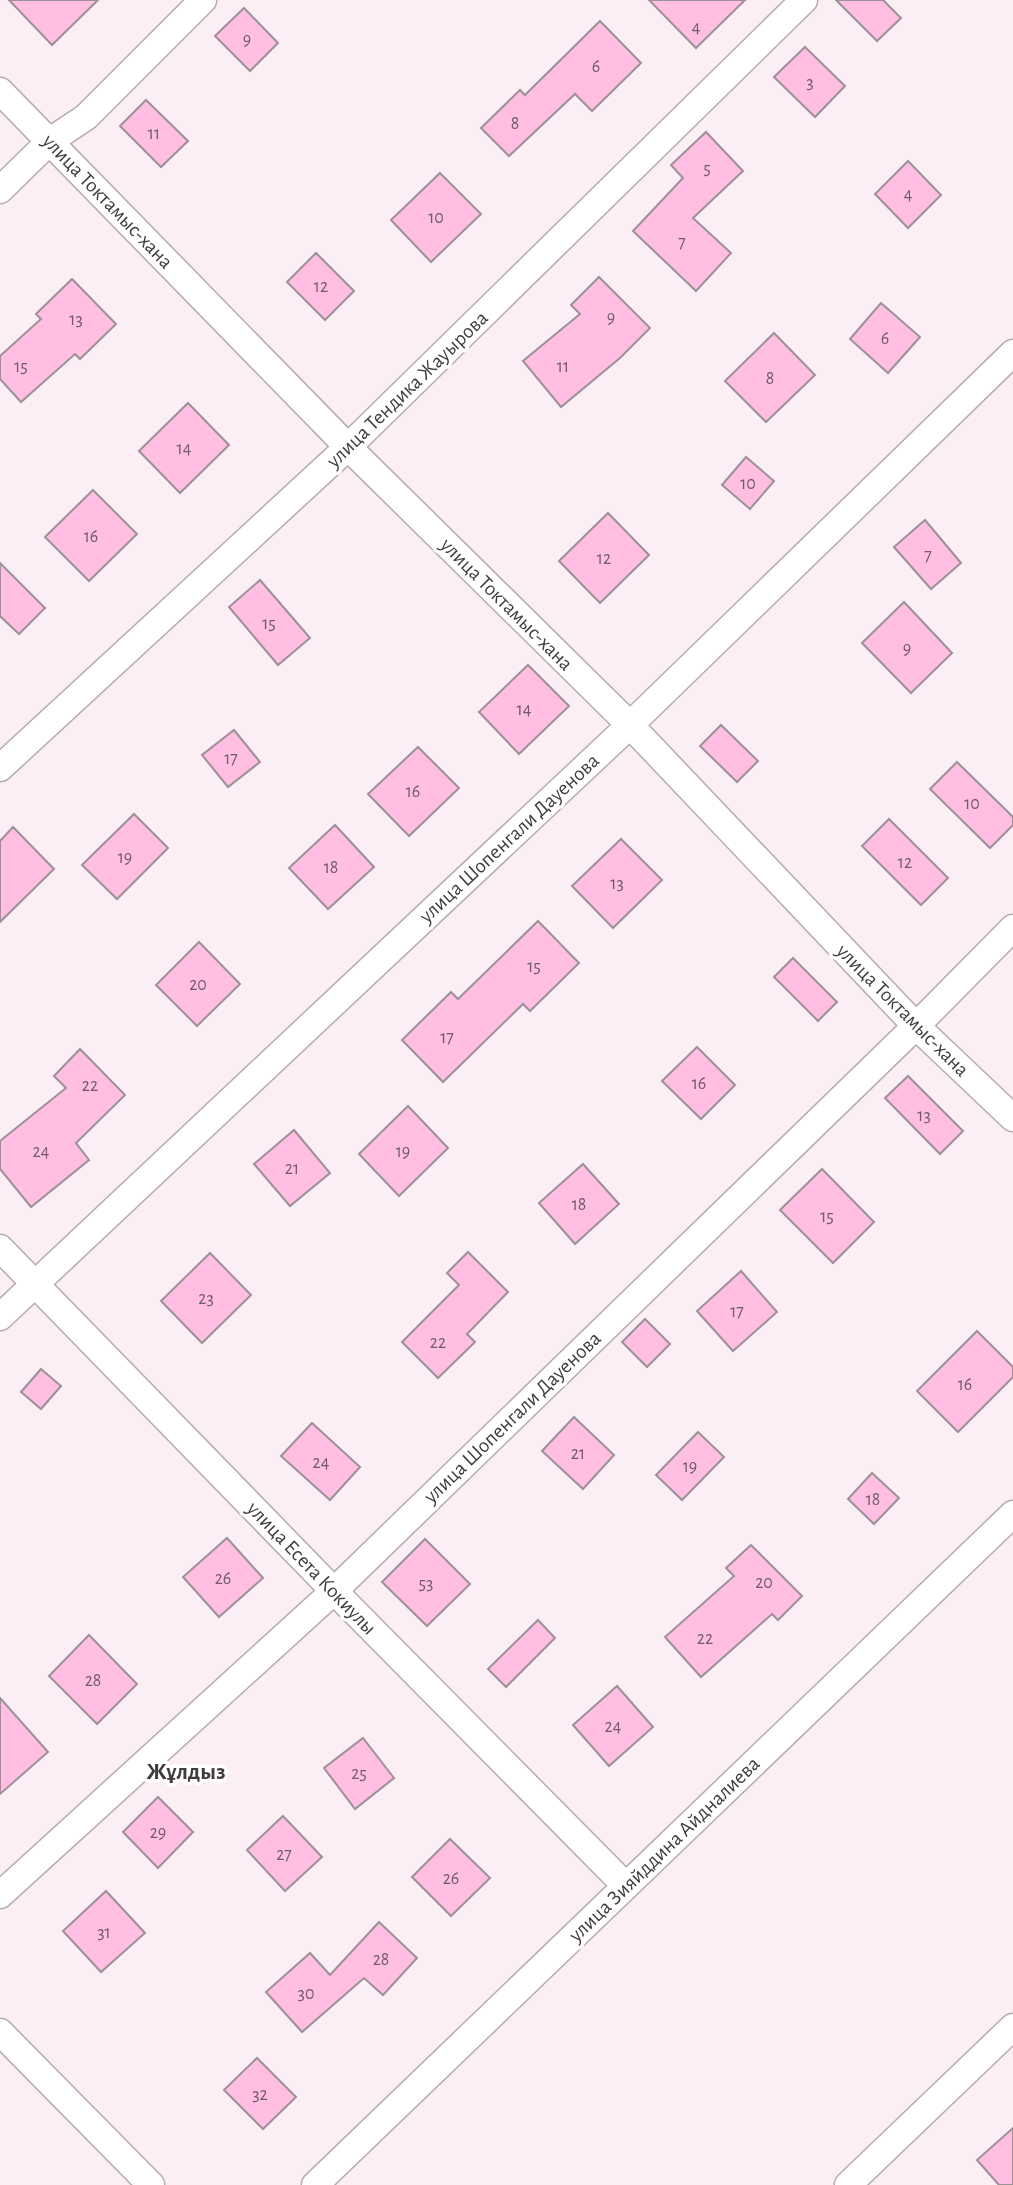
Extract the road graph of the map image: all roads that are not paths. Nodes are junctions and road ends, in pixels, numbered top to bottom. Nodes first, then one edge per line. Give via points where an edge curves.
1 (203, 0) edge
2 (804, 0) edge
3 (0, 91) edge
4 (50, 141) junction
5 (0, 190) edge
6 (1013, 353) edge
7 (348, 447) junction
8 (629, 725) junction
9 (0, 768) edge
10 (1013, 928) edge
11 (916, 1026) junction
12 (1013, 1118) edge
13 (0, 1248) edge
14 (35, 1283) junction
15 (0, 1317) edge
16 (1013, 1514) edge
17 (334, 1591) junction
18 (626, 1886) junction
19 (0, 1895) edge
20 (1013, 2028) edge
21 (0, 2032) edge
22 (151, 2185) edge
23 (315, 2185) edge
24 (848, 2185) edge

1 - 4 street via 86,117
2 - 7 street, улица Тендика Жауырова
3 - 4 street, улица Токтамыс-хана
4 - 5 street
4 - 7 street, улица Токтамыс-хана
6 - 8 street, улица Шопенгали Дауенова
7 - 8 street, улица Токтамыс-хана
7 - 9 street, улица Тендика Жауырова
8 - 11 street, улица Токтамыс-хана
8 - 14 street, улица Шопенгали Дауенова
10 - 11 street, улица Шопенгали Дауенова
11 - 12 street, улица Токтамыс-хана
11 - 17 street, улица Шопенгали Дауенова
13 - 14 street, улица Есета Кокиулы
14 - 15 street, улица Шопенгали Дауенова
14 - 17 street, улица Есета Кокиулы
16 - 18 street, улица Зияйддина Айдналиева
17 - 18 street, улица Есета Кокиулы
17 - 19 street, улица Шопенгали Дауенова
18 - 23 street, улица Зияйддина Айдналиева
20 - 24 street
21 - 22 street

